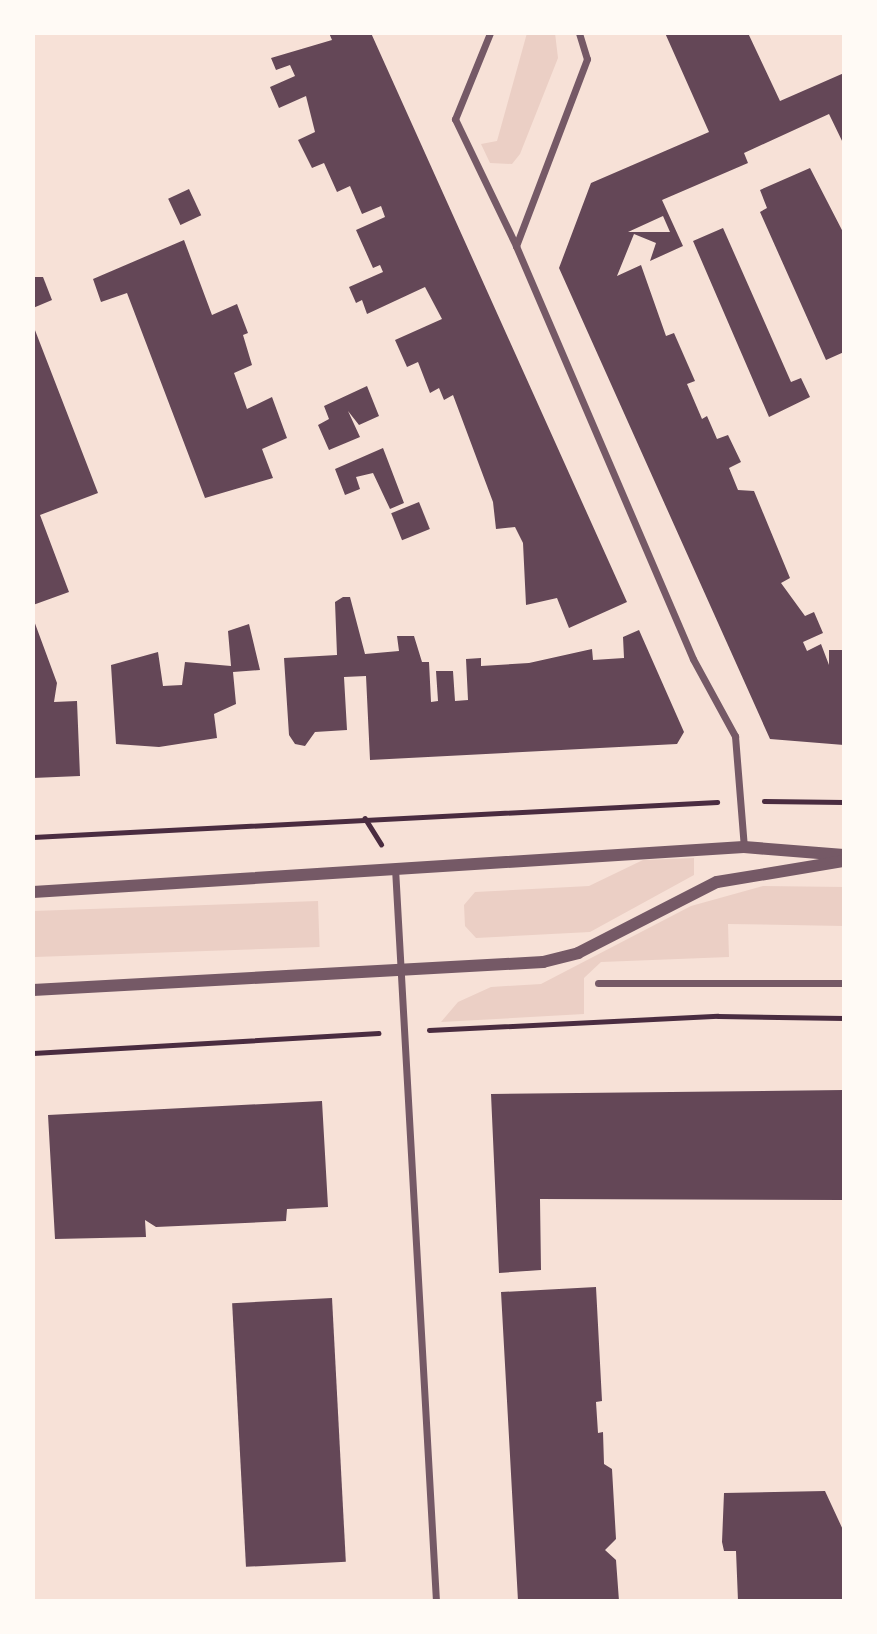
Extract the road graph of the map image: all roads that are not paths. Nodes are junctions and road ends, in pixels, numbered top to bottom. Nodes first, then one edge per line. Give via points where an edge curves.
1 (490, 33) edge
2 (579, 33) edge
3 (516, 246) junction
4 (744, 847) junction
5 (844, 855) edge
6 (844, 861) edge
7 (396, 867) junction
8 (33, 892) edge
9 (400, 972) junction
10 (598, 983) dead end
11 (844, 983) edge
12 (33, 990) edge
13 (436, 1601) edge

1 - 3 street via 455,119
2 - 3 street via 587,59
3 - 4 street via 694,659 735,736
4 - 5 street
4 - 7 street
6 - 9 street via 717,882 578,953 544,962
7 - 8 street
7 - 9 street
9 - 12 street
9 - 13 street
10 - 11 street

